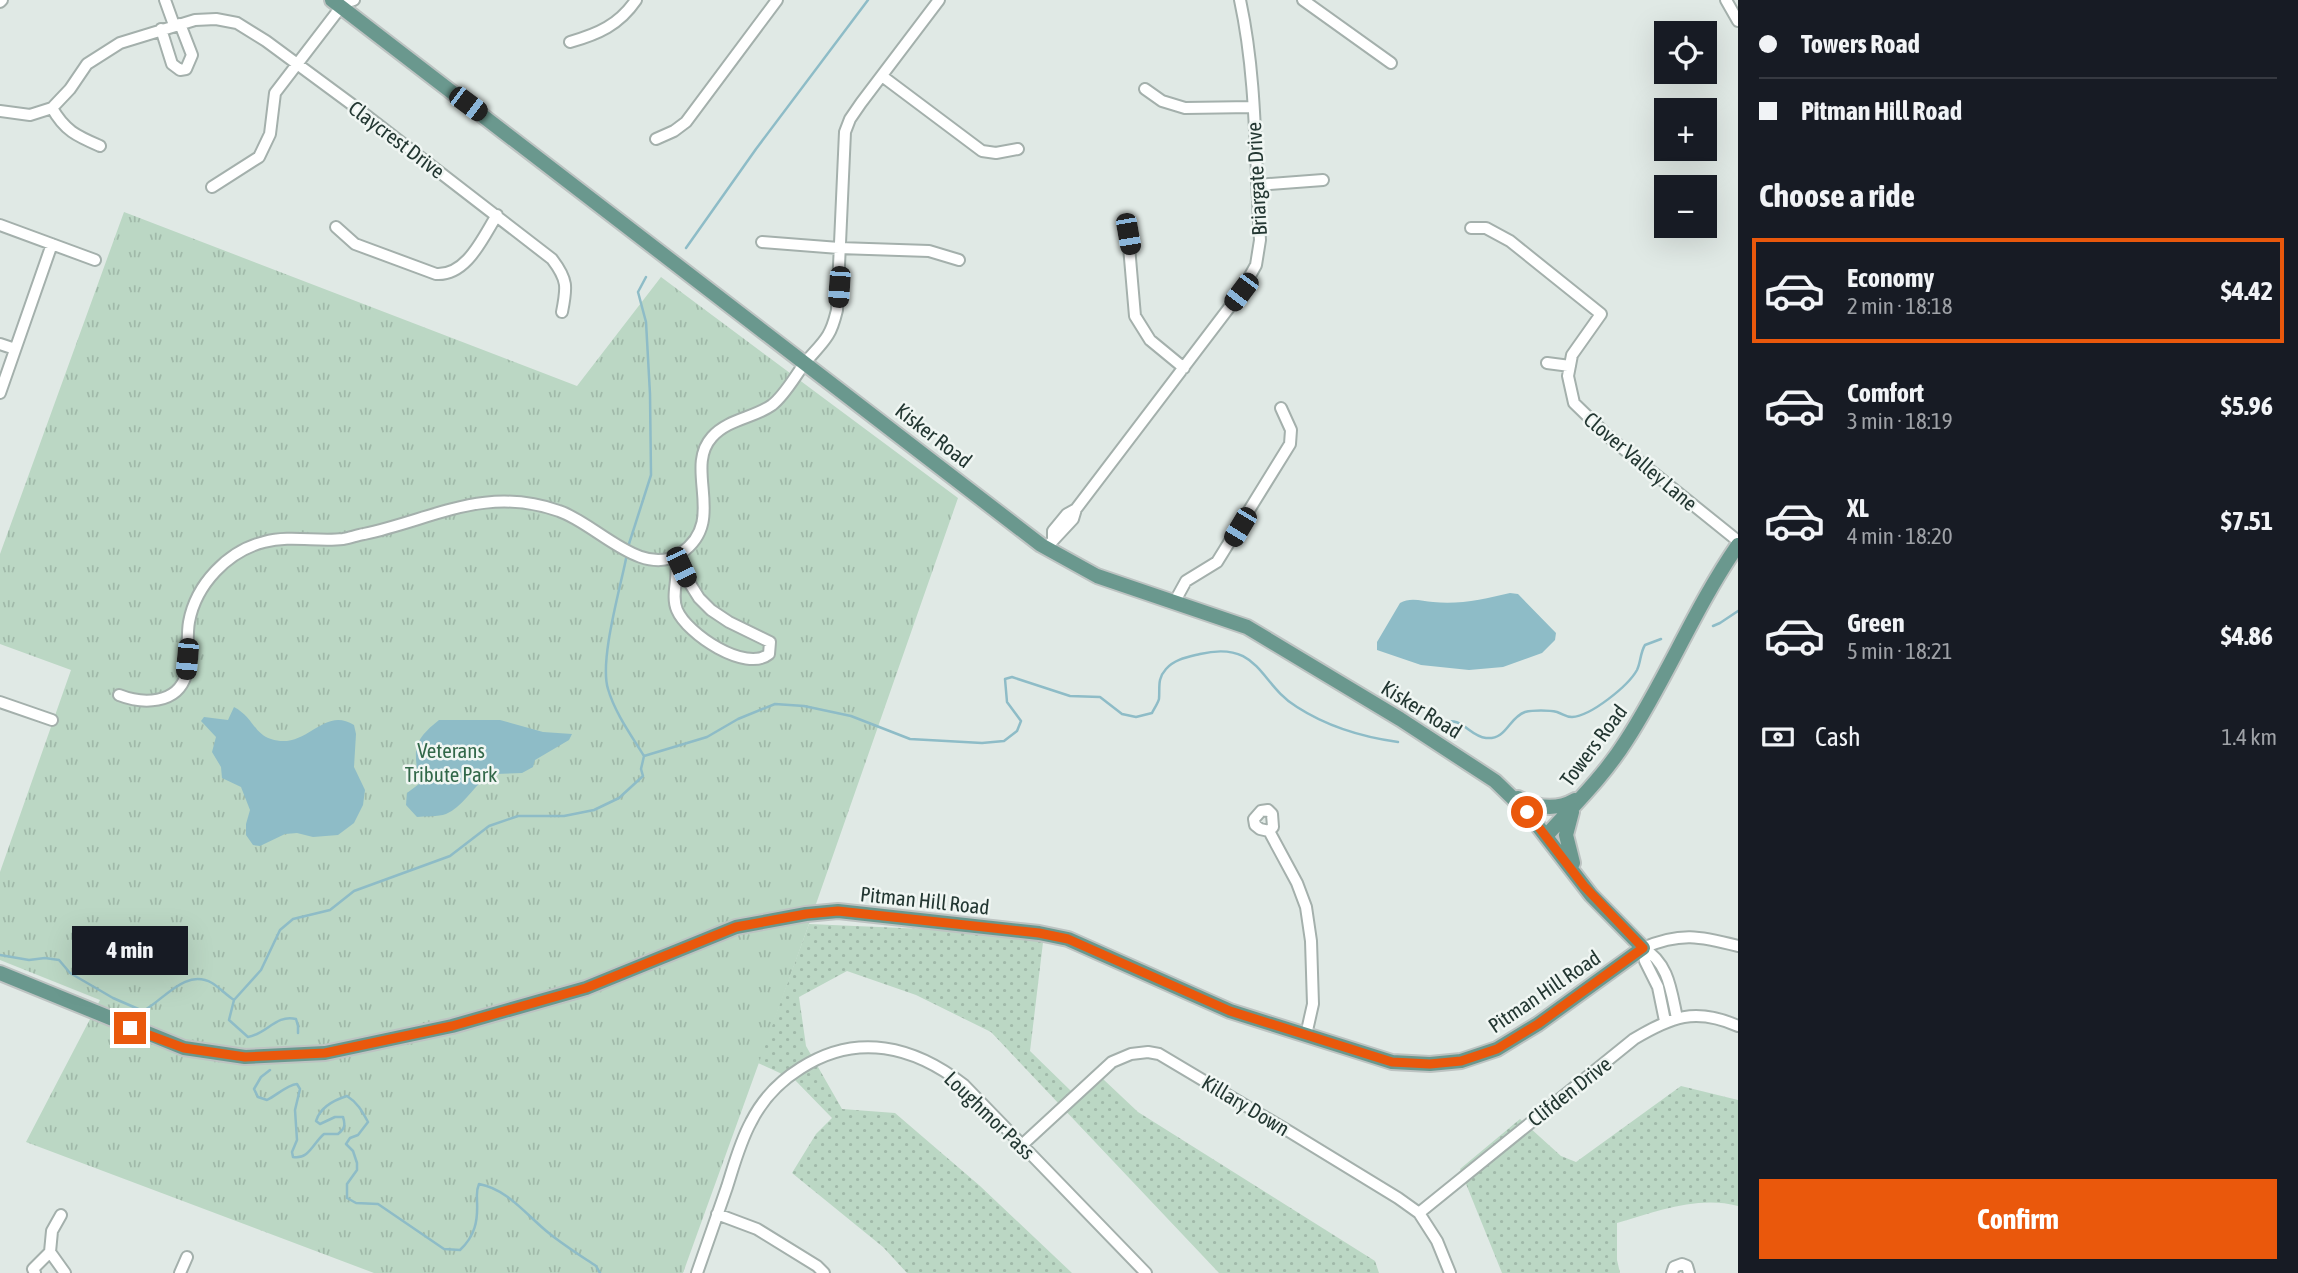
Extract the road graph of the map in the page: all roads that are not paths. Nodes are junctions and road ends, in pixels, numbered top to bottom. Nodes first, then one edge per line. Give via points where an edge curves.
1 (165, 0) edge
2 (636, 0) edge
3 (777, 0) edge
4 (939, 0) edge
5 (1240, 0) edge
6 (1303, 0) edge
7 (1726, 0) edge
8 (343, 2) edge
9 (1738, 21) edge
10 (177, 24) junction
11 (161, 29) junction
12 (570, 41) dead end
13 (1391, 63) dead end
14 (296, 64) junction
15 (882, 76) junction
16 (1145, 89) dead end
17 (1253, 107) junction
18 (52, 108) junction
19 (0, 111) edge
20 (656, 139) dead end
21 (100, 146) dead end
22 (1018, 149) dead end
23 (1324, 180) dead end
24 (1257, 185) junction
25 (212, 187) dead end
26 (497, 215) junction
27 (0, 225) edge
28 (336, 227) dead end
29 (1471, 228) dead end
30 (1128, 234) dead end
31 (762, 242) dead end
32 (51, 244) junction
33 (839, 248) junction
34 (95, 260) dead end
35 (960, 260) dead end
36 (562, 313) dead end
37 (0, 344) edge
38 (15, 349) junction
39 (805, 363) junction
40 (1547, 363) dead end
41 (1570, 366) junction
42 (1184, 368) junction
43 (0, 393) edge
44 (1281, 408) dead end
45 (1738, 543) edge
46 (1050, 544) junction
47 (677, 561) junction
48 (1175, 601) junction
49 (119, 695) dead end
50 (1, 706) edge
51 (52, 720) dead end
52 (1590, 788) junction
53 (1507, 791) junction
54 (1577, 802) junction
55 (1269, 831) dead end
56 (1546, 836) junction
57 (1584, 886) junction
58 (1738, 946) edge
59 (1643, 948) junction
60 (0, 973) edge
61 (1660, 977) junction
62 (1677, 1018) junction
63 (1665, 1021) junction
64 (1738, 1026) edge
65 (1306, 1035) junction
66 (1022, 1145) junction
67 (1419, 1213) junction
68 (717, 1214) junction
69 (61, 1216) dead end
70 (50, 1252) junction
71 (187, 1257) dead end
72 (62, 1272) edge
73 (35, 1273) edge
74 (180, 1273) edge
75 (697, 1273) edge
76 (824, 1273) edge
77 (1146, 1273) edge
78 (1450, 1273) edge
79 (1672, 1273) edge
80 (1689, 1273) edge

1 - 10 street
2 - 12 street via 608,28
3 - 20 street via 686,122
4 - 15 street
5 - 17 street, Briargate Drive via 1249,40
6 - 13 street
7 - 9 street
8 - 14 street
8 - 39 main road, Kisker Road
10 - 11 street, Claycrest Drive
10 - 11 street via 192,55 186,69 172,64
10 - 14 street, Claycrest Drive via 216,19 237,23
11 - 18 street, Claycrest Drive via 98,55
14 - 25 street via 275,93 270,134 258,157
14 - 26 street, Claycrest Drive
15 - 22 street via 982,151
15 - 33 street via 845,132
16 - 17 street via 1162,101 1185,108
17 - 24 street, Briargate Drive
18 - 19 street via 30,116
18 - 21 street via 70,131
23 - 24 street
24 - 42 street, Briargate Drive via 1260,240 1256,265
26 - 28 street via 464,264 444,275 355,244
26 - 36 street, Claycrest Drive via 552,259 564,275
27 - 32 street
29 - 41 street via 1486,228 1510,241 1601,314 1576,348
30 - 42 street via 1135,316 1150,340
31 - 33 street
32 - 34 street
32 - 38 street
33 - 35 street via 929,251
33 - 39 street via 837,310 829,333
37 - 38 street
38 - 43 street
39 - 46 main road, Kisker Road via 1012,524
39 - 47 street via 774,403 723,427 705,447 705,516 701,531
40 - 41 street
41 - 45 street, Clover Valley Lane via 1574,403 1585,415
42 - 46 street, Briargate Drive via 1076,509 1053,531
44 - 48 street via 1291,430 1290,444 1217,562 1186,581
45 - 52 main road, Towers Road via 1625,744
46 - 48 main road, Kisker Road via 1097,576
47 - 47 street via 677,610 696,633 741,657 758,659 769,654 770,642 729,622 699,598
47 - 49 street via 656,561 626,550 560,511 510,501 462,504 411,523 345,539 279,538 250,546 223,564 199,594 189,622 182,684 153,702
48 - 53 main road, Kisker Road via 1247,627 1400,719
50 - 51 street
52 - 53 main road via 1556,807 1528,803
52 - 54 main road, Towers Road
53 - 56 main road, Kisker Road
54 - 56 main road, Towers Road
54 - 57 main road via 1566,842
55 - 65 street via 1306,907 1313,1004
56 - 57 main road
57 - 59 main road
58 - 59 street, Pitman Hill Road via 1687,937 1667,938
59 - 61 street via 1645,961
59 - 65 main road, Pitman Hill Road via 1538,1024 1497,1049 1461,1061 1392,1062
60 - 65 main road, Pitman Hill Road via 184,1048 245,1057 325,1053 452,1026 586,988 736,927 838,911 1068,939 1230,1011
61 - 62 street
61 - 63 street
62 - 63 street, Clifden Drive
62 - 64 street, Clifden Drive via 1722,1019
63 - 67 street, Clifden Drive via 1634,1040
66 - 67 street, Killary Down via 1112,1062 1131,1054 1159,1054
66 - 68 street, Loughmor Pass via 964,1085 935,1064 892,1049 851,1047 820,1056 773,1091 750,1122
66 - 77 street, Loughmor Pass
67 - 78 street, Killary Down
68 - 75 street, Loughmor Pass
68 - 76 street via 757,1229
69 - 70 street via 52,1231
70 - 72 street
70 - 73 street via 35,1266
71 - 74 street
79 - 80 street via 1682,1264

